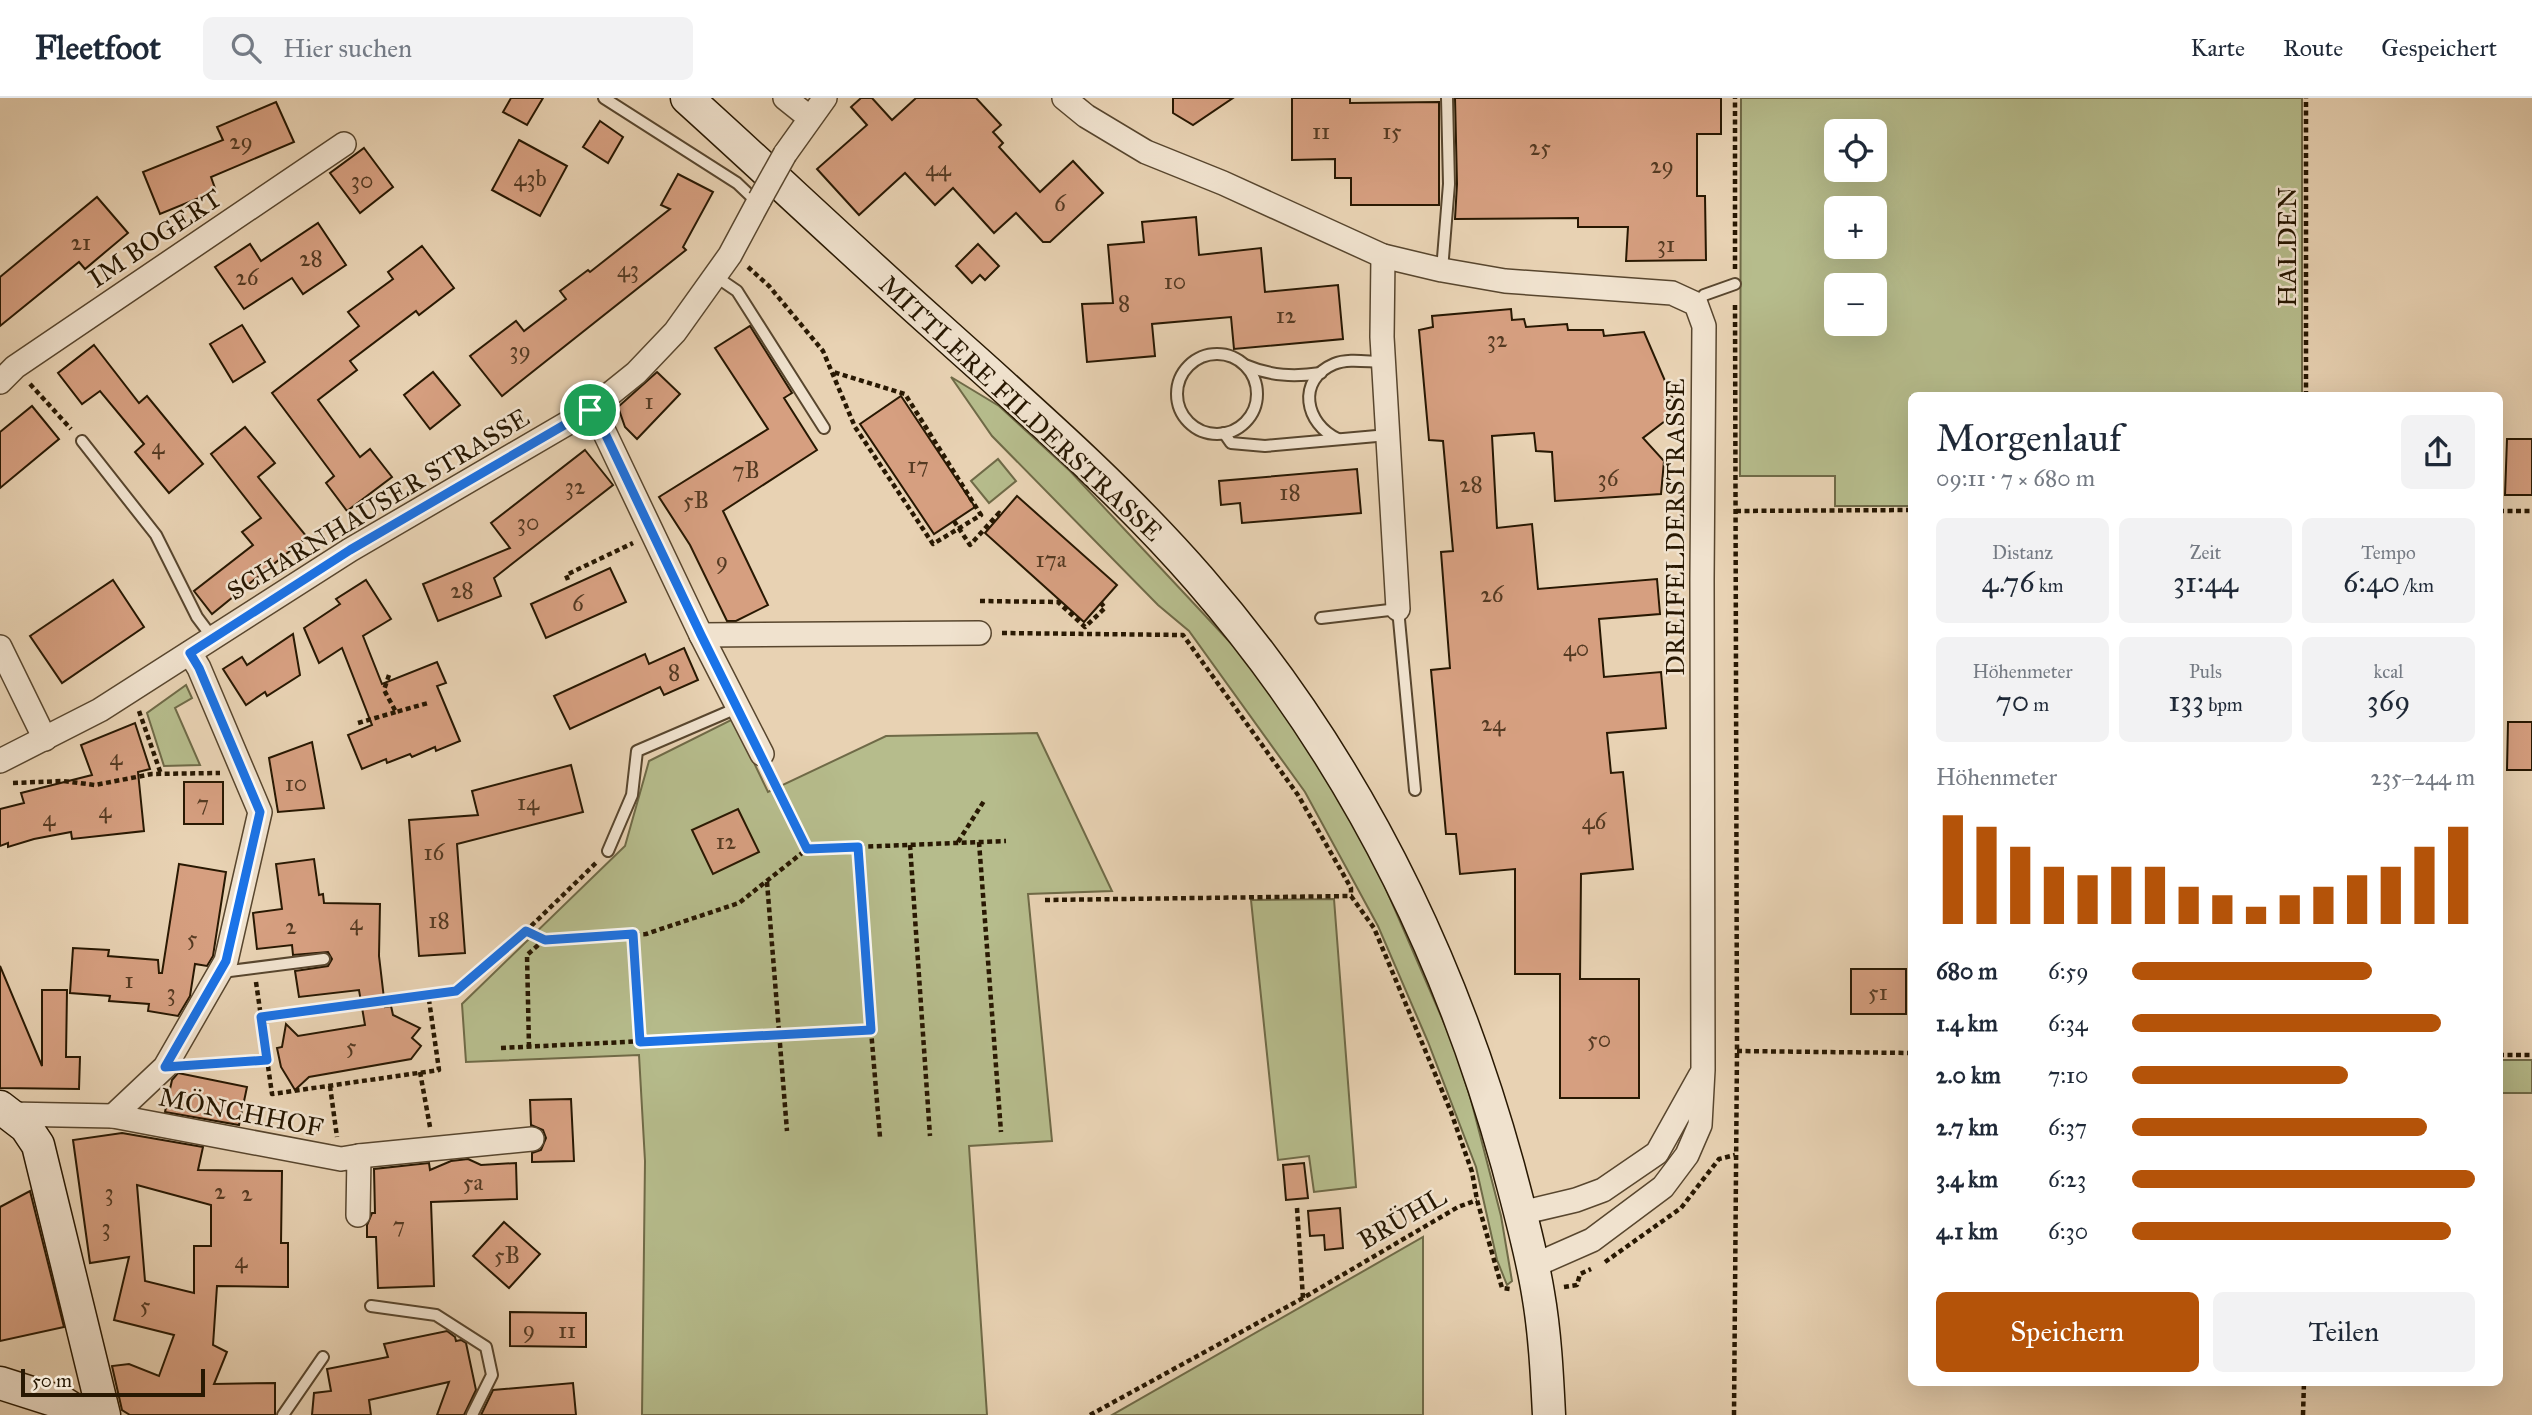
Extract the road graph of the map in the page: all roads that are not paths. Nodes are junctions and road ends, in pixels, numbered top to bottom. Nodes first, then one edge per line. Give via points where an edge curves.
1 (604, 98) edge
2 (687, 98) edge
3 (785, 98) edge
4 (825, 98) edge
5 (1064, 98) edge
6 (1447, 98) edge
7 (810, 118) junction
8 (344, 144) dead end
9 (759, 201) junction
10 (1382, 256) junction
11 (1442, 270) junction
12 (715, 276) junction
13 (1735, 284) road end
14 (1696, 304) junction
15 (1383, 362) junction
16 (1244, 365) junction
17 (1321, 373) junction
18 (7, 375) edge
19 (590, 410) junction
20 (824, 428) dead end
21 (1224, 433) junction
22 (1388, 435) junction
23 (1339, 440) junction
24 (82, 441) road end
25 (1398, 610) junction
26 (1321, 618) dead end
27 (979, 633) road end
28 (701, 635) junction
29 (212, 637) junction
30 (0, 647) edge
31 (190, 653) junction
32 (737, 708) junction
33 (45, 739) junction
34 (762, 754) road end
35 (0, 761) edge
36 (1415, 790) dead end
37 (608, 851) road end
38 (324, 959) dead end
39 (220, 972) junction
40 (1703, 1070) junction
41 (5, 1110) edge
42 (70, 1115) junction
43 (113, 1116) junction
44 (531, 1139) dead end
45 (38, 1145) junction
46 (350, 1157) junction
47 (1521, 1213) junction
48 (358, 1215) dead end
49 (1533, 1266) junction
50 (371, 1306) dead end
51 (323, 1357) dead end
52 (96, 1379) junction
53 (0, 1382) edge
54 (72, 1409) edge
55 (104, 1415) edge
56 (283, 1415) edge
57 (472, 1415) edge
58 (1549, 1415) edge

1 - 9 lane
2 - 47 main road, MITTLERE FILDERSTRASSE via 1089,465 1197,577 1258,650 1368,818 1418,913 1470,1041
3 - 7 street
4 - 7 street, SCHARNHAUSER STRASSE
5 - 10 street via 1146,152
6 - 11 lane via 1449,184
7 - 9 street, SCHARNHAUSER STRASSE, bridge
8 - 18 street, IM BOGERT
9 - 12 street, SCHARNHAUSER STRASSE
10 - 11 street
10 - 15 street
11 - 14 street via 1504,281 1672,293
12 - 19 street, SCHARNHAUSER STRASSE via 675,332 636,373
12 - 20 lane via 737,290
13 - 14 lane via 1704,295
14 - 40 street, DREIFELDERSTRASSE via 1704,326
15 - 17 lane via 1341,362
15 - 22 street
16 - 17 lane via 1287,376
16 - 21 lane via 1256,384 1255,406 1243,425
16 - 21 lane via 1224,355 1209,355 1190,366 1179,385 1180,408 1188,421 1200,430
17 - 23 lane via 1310,392 1310,407 1320,427
19 - 28 street
19 - 29 street, SCHARNHAUSER STRASSE via 356,546
21 - 23 lane via 1231,443 1265,446
22 - 23 lane
22 - 25 street
24 - 29 lane via 156,535 197,617
25 - 26 lane
25 - 36 lane
27 - 28 street
28 - 32 street
29 - 31 street, SCHARNHAUSER STRASSE
30 - 33 street
31 - 33 street, SCHARNHAUSER STRASSE
31 - 39 street via 260,812
32 - 34 street
32 - 37 lane via 637,751 632,795
33 - 35 street, SCHARNHAUSER STRASSE
38 - 39 lane
39 - 43 street via 165,1067
40 - 47 street, DREIFELDERSTRASSE via 1657,1153 1603,1190
40 - 49 street, DREIFELDERSTRASSE via 1700,1125 1687,1155 1663,1187 1592,1240
41 - 42 street, MÖNCHHOF
41 - 45 main road via 26,1127
42 - 43 street, MÖNCHHOF
42 - 45 street
43 - 46 street, MÖNCHHOF
44 - 46 street, MÖNCHHOF
45 - 52 main road
46 - 48 street
47 - 49 main road, MITTLERE FILDERSTRASSE
49 - 58 main road, MITTLERE FILDERSTRASSE
50 - 57 lane via 436,1315 486,1347 492,1375
51 - 56 lane
52 - 54 main road
52 - 55 main road
53 - 54 main road

